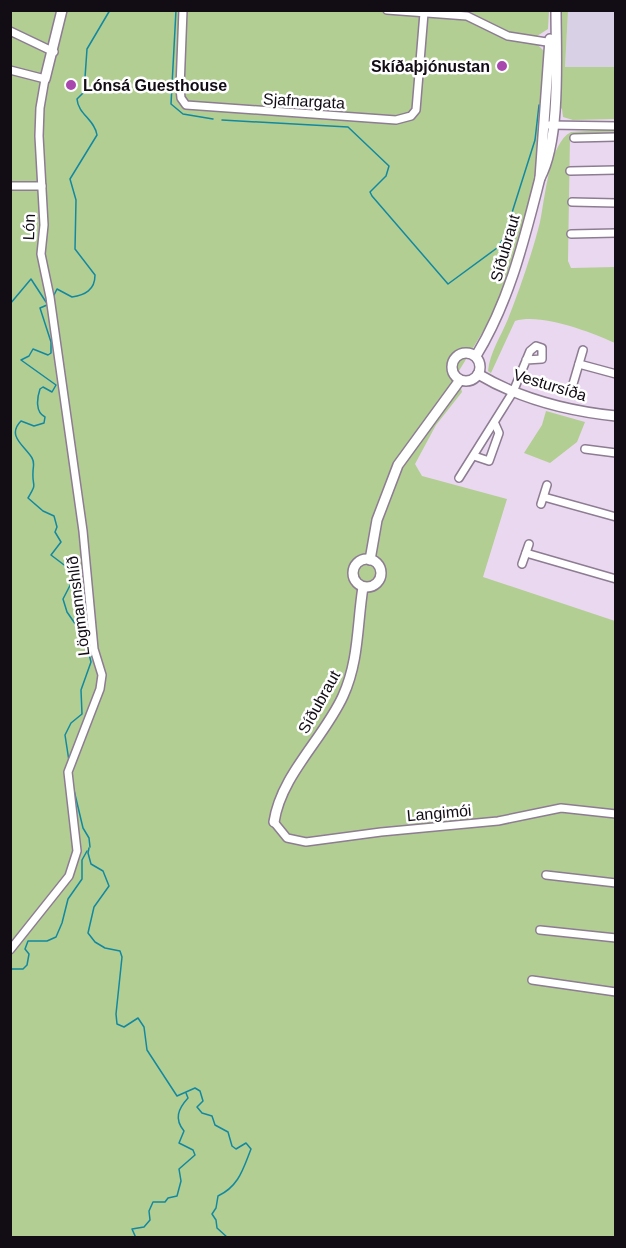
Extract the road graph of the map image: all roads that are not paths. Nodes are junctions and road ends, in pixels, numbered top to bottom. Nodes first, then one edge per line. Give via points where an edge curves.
1 (62, 10) edge
2 (183, 10) edge
3 (387, 10) edge
4 (551, 10) edge
5 (556, 10) edge
6 (424, 13) junction
7 (10, 31) edge
8 (553, 43) junction
9 (54, 52) junction
10 (10, 70) edge
11 (45, 79) junction
12 (548, 125) junction
13 (615, 126) edge
14 (615, 136) edge
15 (574, 138) dead end
16 (615, 170) edge
17 (570, 171) dead end
18 (10, 186) edge
19 (42, 186) junction
20 (572, 202) dead end
21 (615, 203) edge
22 (615, 233) edge
23 (571, 234) dead end
24 (583, 350) dead end
25 (476, 356) junction
26 (526, 360) dead end
27 (579, 364) junction
28 (478, 374) junction
29 (615, 374) edge
30 (61, 375) joint
31 (460, 380) junction
32 (573, 384) dead end
33 (513, 392) junction
34 (615, 416) edge
35 (495, 424) junction
36 (585, 449) dead end
37 (615, 453) edge
38 (474, 456) junction
39 (459, 478) dead end
40 (547, 485) dead end
41 (615, 517) edge
42 (529, 544) dead end
43 (526, 553) junction
44 (370, 560) junction
45 (522, 564) dead end
46 (615, 579) edge
47 (363, 587) junction
48 (615, 814) edge
49 (274, 822) joint
50 (546, 875) dead end
51 (615, 883) edge
52 (540, 930) dead end
53 (615, 938) edge
54 (10, 950) edge
55 (532, 980) dead end
56 (615, 992) edge

1 - 9 street
2 - 6 street, Sjafnargata via 180,88 186,105 396,120 411,116 416,110
3 - 6 street
4 - 8 street, Síðubraut
5 - 8 street, Síðubraut
6 - 8 street via 467,16 508,36
7 - 9 street
8 - 12 street, Síðubraut
9 - 11 street
10 - 11 street
11 - 19 street, Lón via 40,108
12 - 13 street
12 - 25 street, Síðubraut via 545,167 519,261
14 - 15 street
16 - 17 street
18 - 19 street
19 - 30 street, Lón via 41,254
20 - 21 street
22 - 23 street
24 - 27 street
25 - 28 street via 481,366
25 - 31 street via 468,353 456,357 453,370
26 - 33 street
27 - 29 street
27 - 32 street
28 - 31 street via 471,380
28 - 33 street, Vestursíða
30 - 54 street, Lögmannshlíð via 83,531 94,649 102,675 68,772 77,851 75,865
31 - 44 street via 398,465 377,520
33 - 34 street, Vestursíða via 569,409
33 - 35 street
35 - 38 street
35 - 38 street via 499,433 489,461
36 - 37 street
38 - 39 street
40 - 41 street via 543,501
42 - 43 street
43 - 45 street
43 - 46 street
44 - 47 street via 359,562 353,570 354,579
44 - 47 street via 379,566 380,578 374,585
47 - 49 street, Síðubraut via 353,673 338,706 282,798
48 - 49 street, Langimói via 561,808 498,821 306,842 287,838
50 - 51 street
52 - 53 street
55 - 56 street

